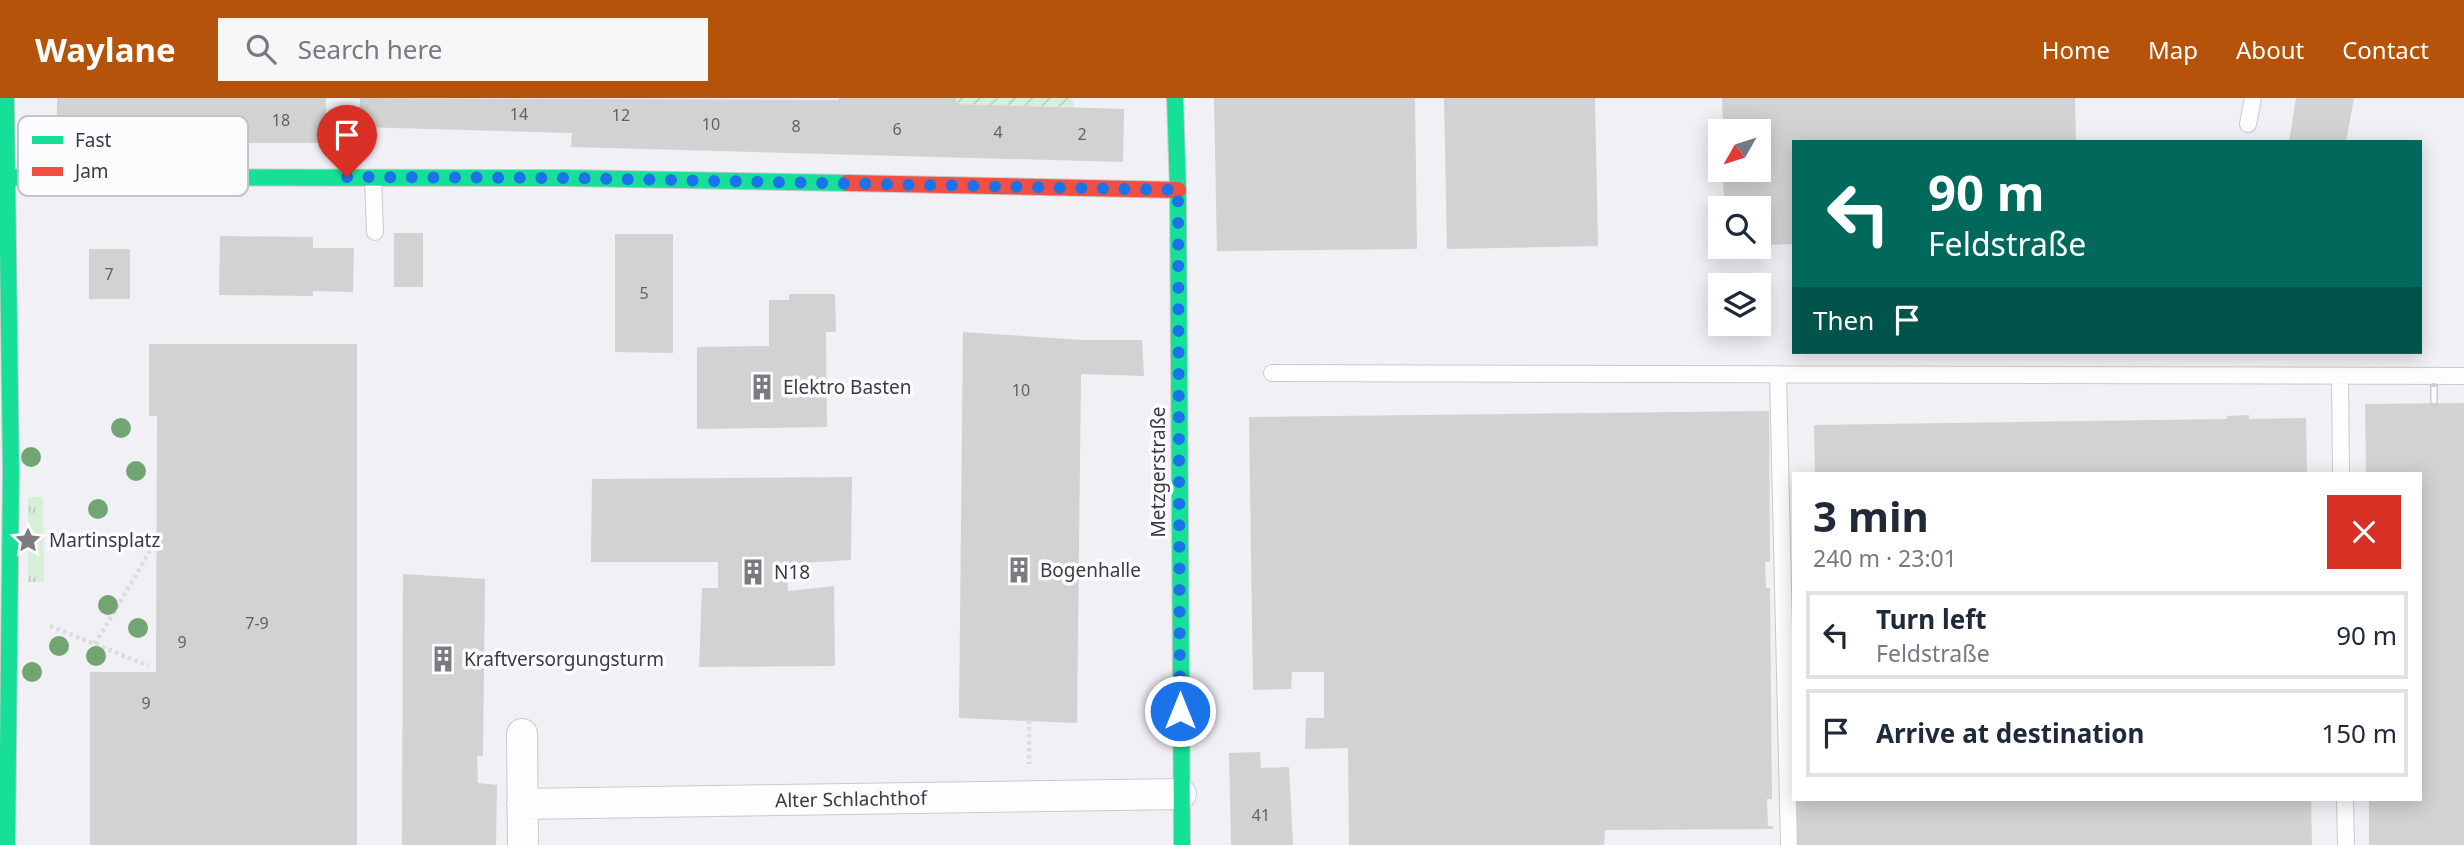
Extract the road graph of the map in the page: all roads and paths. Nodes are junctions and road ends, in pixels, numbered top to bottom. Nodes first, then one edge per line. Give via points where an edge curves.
1 (6, 98) edge
2 (1175, 98) edge
3 (2253, 98) edge
4 (2248, 124) dead end
5 (8, 177) junction
6 (18, 177) edge
7 (248, 177) edge
8 (373, 177) junction
9 (1178, 190) junction
10 (375, 232) dead end
11 (6, 331) edge
12 (1272, 373) dead end
13 (1778, 374) junction
14 (2340, 376) junction
15 (2464, 376) edge
16 (2341, 472) edge
17 (149, 551) dead end
18 (12, 611) junction
19 (95, 644) junction
20 (149, 666) dead end
21 (1028, 720) dead end
22 (522, 734) dead end
23 (1181, 794) junction
24 (1030, 796) junction
25 (2345, 801) edge
26 (522, 804) junction
27 (8, 845) edge
28 (523, 845) edge
29 (1182, 845) edge
30 (1789, 845) edge
31 (2346, 845) edge

1 - 5 street
2 - 9 street, Metzgerstraße
3 - 4 lane
5 - 6 street
5 - 11 street
7 - 8 street
8 - 9 street
8 - 10 lane
9 - 23 street, Metzgerstraße
11 - 18 street
12 - 13 lane
13 - 14 lane
13 - 30 lane
14 - 15 lane
14 - 16 lane
17 - 19 path
18 - 19 path
18 - 27 street
19 - 20 path
21 - 24 path
22 - 26 street
23 - 24 street, Alter Schlachthof
23 - 29 street, Metzgerstraße
24 - 26 street, Alter Schlachthof
25 - 31 lane
26 - 28 street

